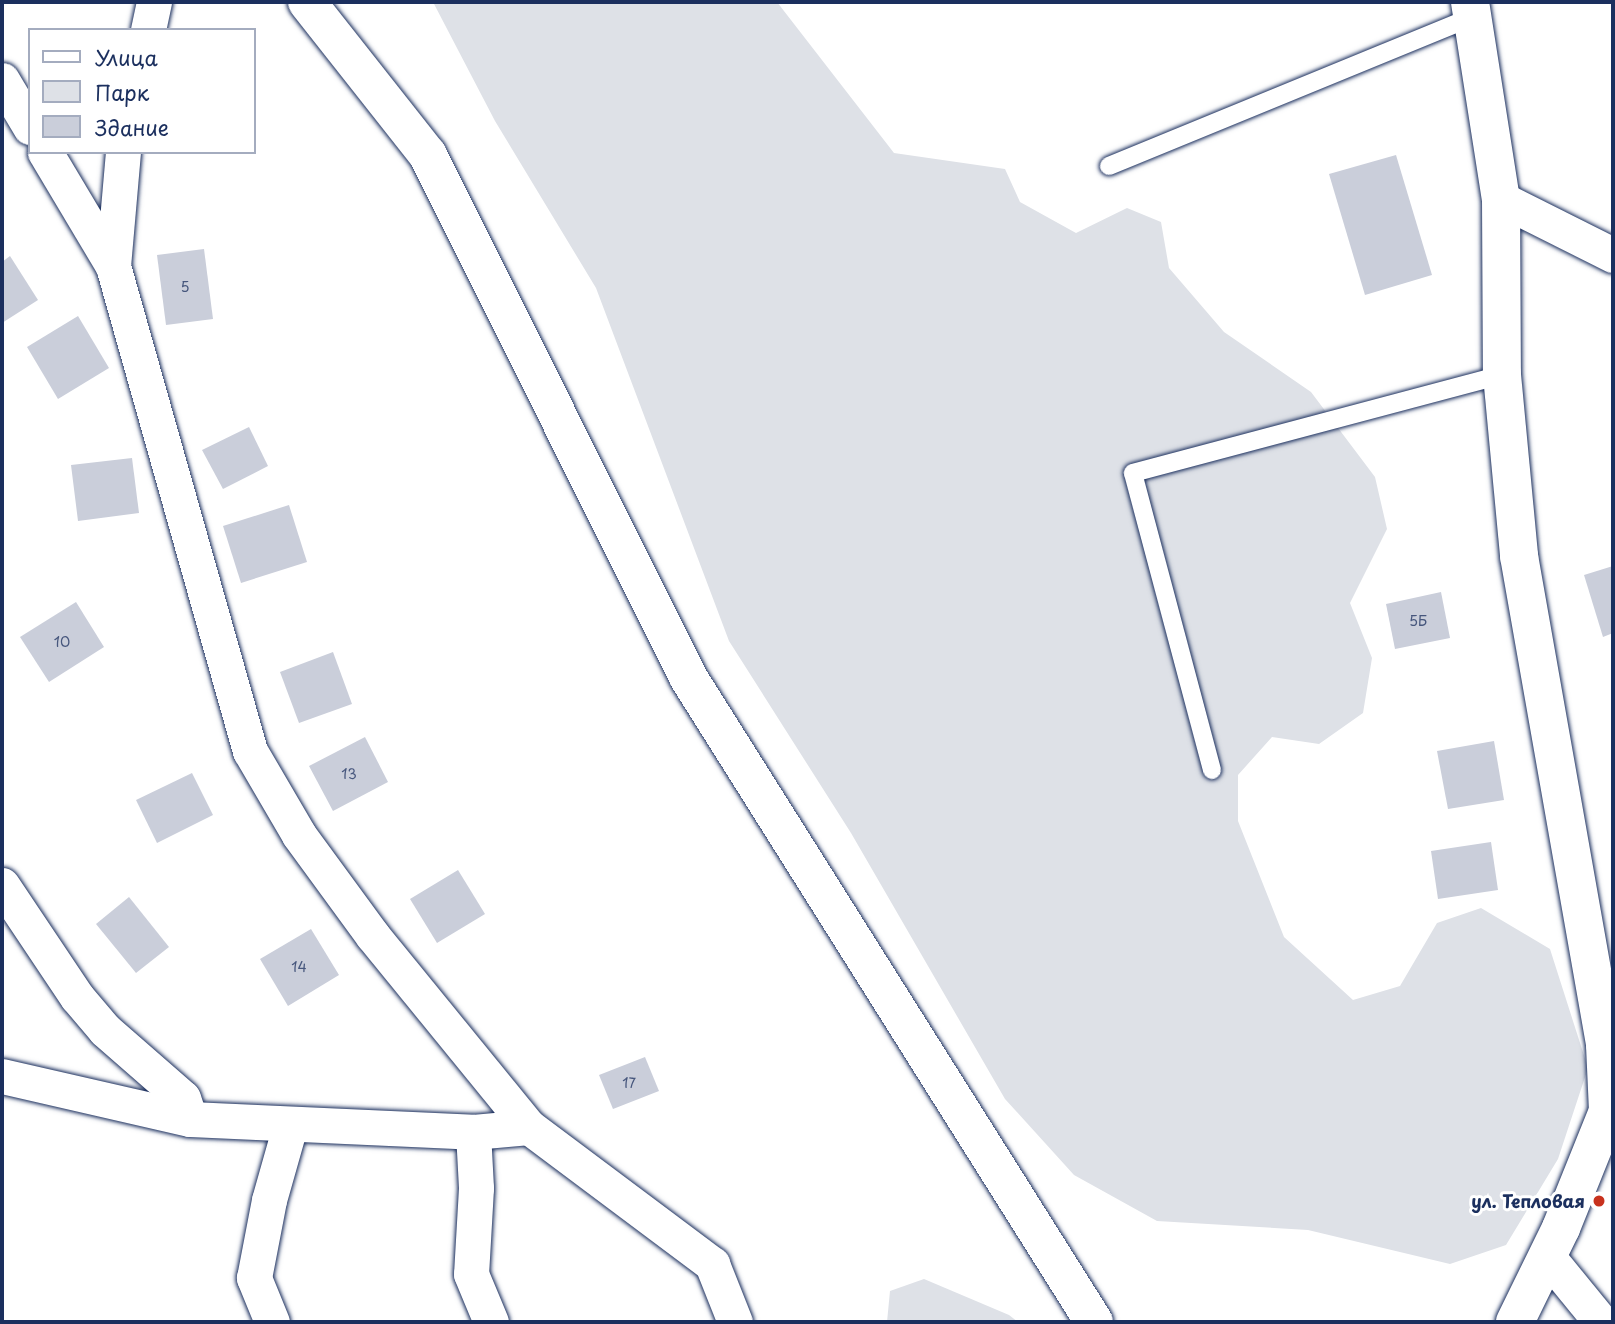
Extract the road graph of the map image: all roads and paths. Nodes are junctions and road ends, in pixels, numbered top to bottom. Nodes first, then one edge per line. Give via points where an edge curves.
1 (155, 2) edge
2 (307, 2) edge
3 (1472, 9) edge
4 (148, 28) edge
5 (2, 80) edge
6 (28, 124) edge
7 (46, 154) edge
8 (123, 154) edge
9 (1109, 166) dead end
10 (1501, 199) junction
11 (1613, 255) edge
12 (113, 267) junction
13 (1502, 375) junction
14 (1212, 770) dead end
15 (2, 885) edge
16 (2, 1076) edge
17 (190, 1119) junction
18 (290, 1126) junction
19 (529, 1127) junction
20 (473, 1132) junction
21 (1547, 1256) junction
22 (272, 1322) edge
23 (491, 1322) edge
24 (735, 1322) edge
25 (1094, 1322) edge
26 (1515, 1322) edge
27 (1601, 1322) edge

1 - 4 street
2 - 25 street via 428,155 688,677
3 - 9 lane
3 - 10 street
5 - 6 street
7 - 12 street
8 - 12 street
10 - 11 street
10 - 13 street
12 - 19 street via 250,751 299,835 373,936
13 - 14 lane via 1133,473
13 - 21 street via 1520,556 1606,1058 1608,1111
15 - 17 street via 77,997 105,1030 183,1098
16 - 17 street
17 - 18 street
18 - 20 street
18 - 22 street via 268,1200 254,1278
19 - 20 street
19 - 24 street via 712,1264
20 - 23 street via 476,1188 471,1273
21 - 26 street
21 - 27 street

